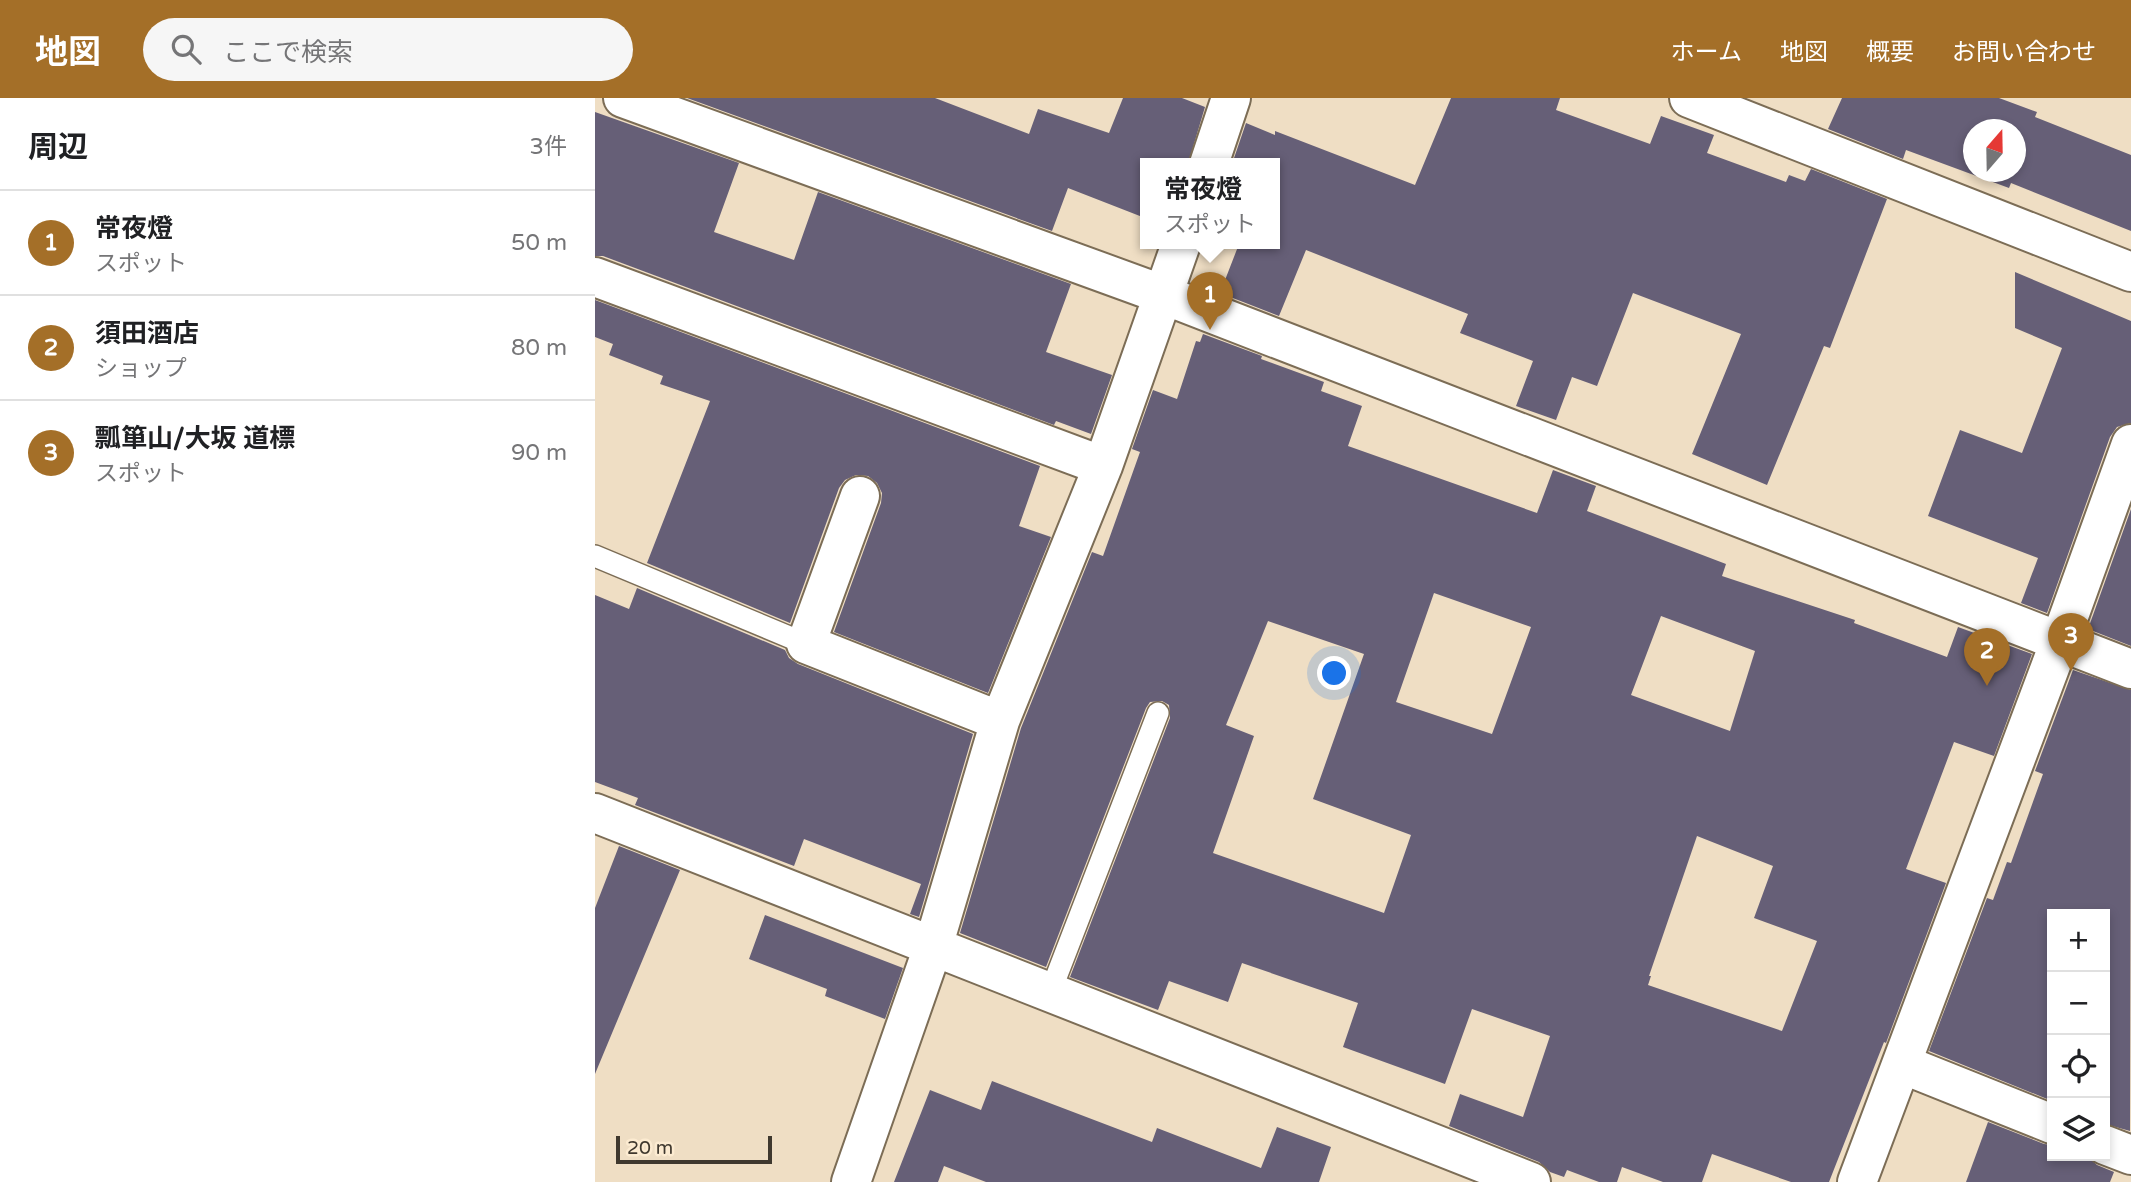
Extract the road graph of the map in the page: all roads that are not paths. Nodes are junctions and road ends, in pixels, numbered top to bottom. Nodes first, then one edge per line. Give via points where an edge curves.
1 (623, 98) edge
2 (1231, 98) edge
3 (1689, 98) edge
4 (1211, 158) edge
5 (1179, 249) edge
6 (2131, 272) edge
7 (595, 277) edge
8 (1164, 295) junction
9 (2131, 444) edge
10 (1103, 466) junction
11 (860, 496) dead end
12 (595, 556) edge
13 (2060, 641) junction
14 (806, 644) junction
15 (2131, 669) edge
16 (1158, 713) dead end
17 (1000, 721) junction
18 (595, 813) edge
19 (933, 947) junction
20 (1050, 993) junction
21 (1902, 1064) junction
22 (2047, 1122) edge
23 (2110, 1147) edge
24 (2131, 1155) edge
25 (851, 1182) edge
26 (1531, 1182) edge
27 (1857, 1182) edge

1 - 8 street
2 - 4 street
3 - 6 street
5 - 8 street
7 - 10 street
8 - 10 street
8 - 13 street
9 - 13 street
10 - 17 street
11 - 14 street
12 - 14 lane
13 - 15 street
13 - 21 street
14 - 17 street
16 - 20 lane
17 - 19 street
18 - 19 street
19 - 20 street
19 - 25 street
20 - 26 street
21 - 22 street
21 - 27 street
23 - 24 street

